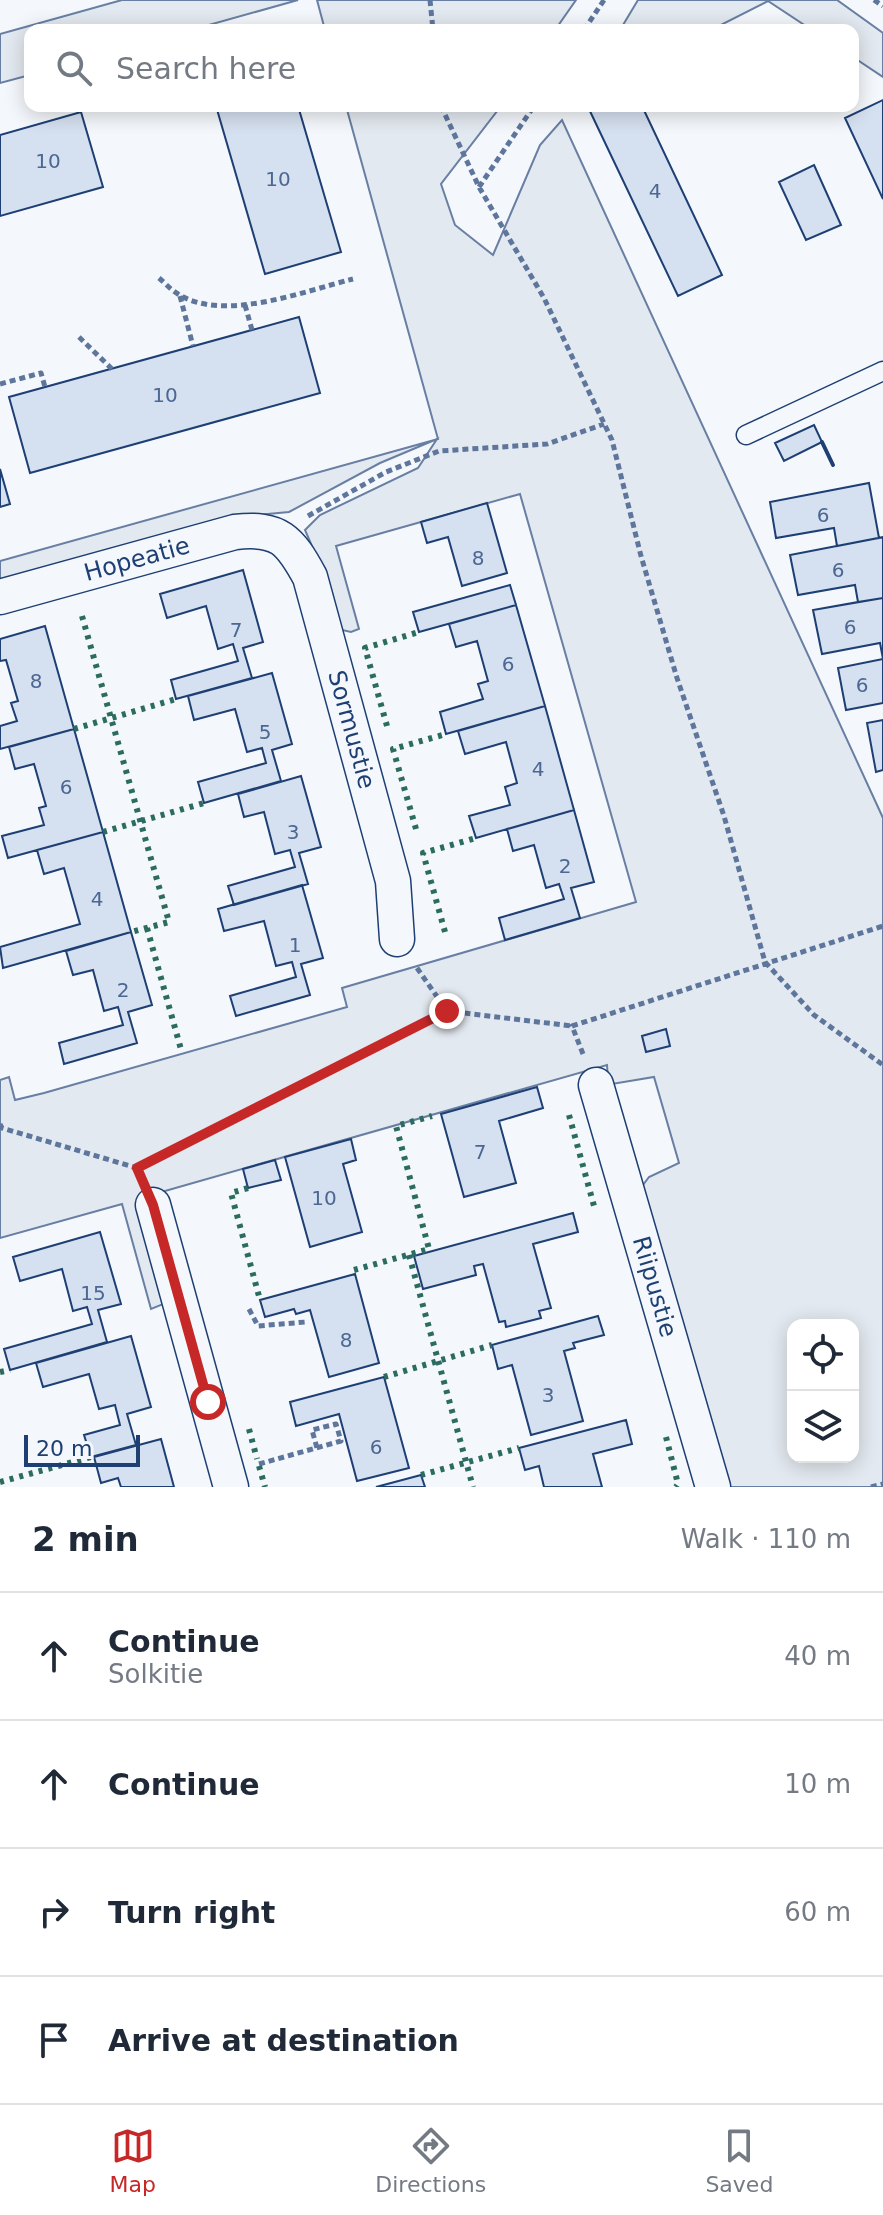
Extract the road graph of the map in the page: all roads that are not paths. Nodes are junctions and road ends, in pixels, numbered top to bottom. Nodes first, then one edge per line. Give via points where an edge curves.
1 (883, 371) edge
2 (746, 435) dead end
3 (276, 534) joint
4 (0, 597) edge
5 (397, 939) road end
6 (596, 1085) road end
7 (153, 1205) road end
8 (230, 1480) edge
9 (713, 1487) edge

1 - 2 lane
3 - 4 street, Hopeatie via 235,532
3 - 5 street, Sormustie via 295,551 310,577 393,881
6 - 9 street, Riipustie
7 - 8 street

